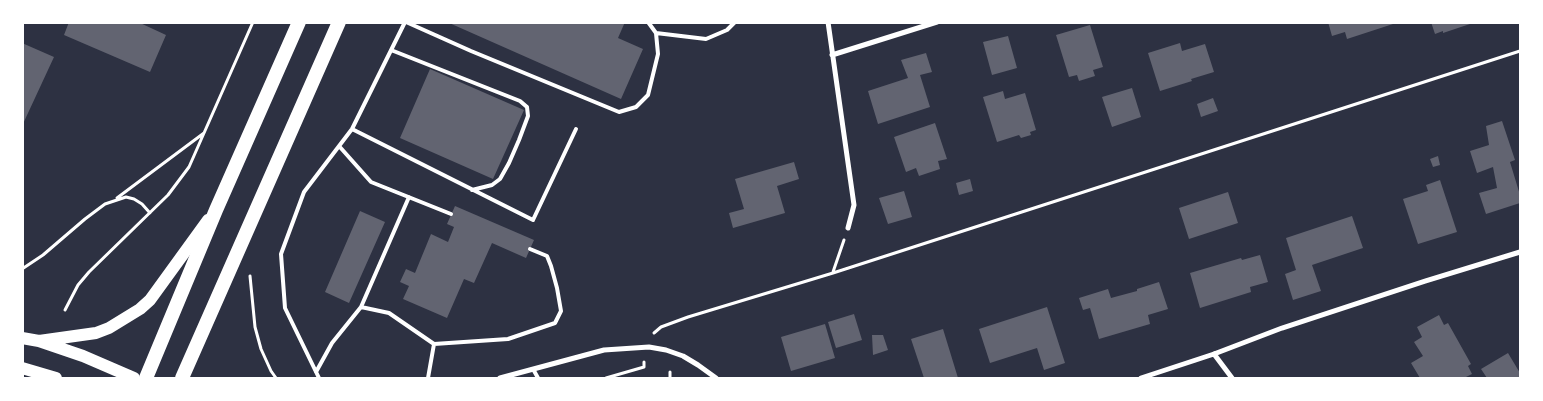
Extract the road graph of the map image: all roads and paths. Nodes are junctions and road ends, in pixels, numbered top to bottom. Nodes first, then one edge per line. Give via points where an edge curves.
1 (253, 22) edge
2 (299, 22) edge
3 (339, 22) edge
4 (406, 22) edge
5 (648, 22) edge
6 (735, 22) edge
7 (828, 22) edge
8 (937, 22) edge
9 (656, 33) junction
10 (391, 50) junction
11 (1520, 51) edge
12 (832, 55) junction
13 (352, 129) junction
14 (576, 129) dead end
15 (205, 132) junction
16 (339, 146) junction
17 (472, 190) junction
18 (409, 197) junction
19 (115, 200) junction
20 (216, 210) junction
21 (150, 213) junction
22 (451, 214) dead end
23 (848, 228) joint
24 (530, 249) dead end
25 (1520, 252) edge
26 (252, 267) dead end
27 (22, 269) edge
28 (833, 273) junction
29 (361, 307) junction
30 (65, 310) dead end
31 (654, 334) dead end
32 (22, 338) edge
33 (39, 341) junction
34 (434, 344) junction
35 (1214, 354) junction
36 (645, 359) dead end
37 (22, 368) edge
38 (533, 369) junction
39 (316, 372) junction
40 (670, 372) dead end
41 (56, 378) edge
42 (134, 378) edge
43 (146, 378) edge
44 (182, 378) edge
45 (276, 378) edge
46 (319, 378) edge
47 (428, 378) edge
48 (500, 378) edge
49 (538, 378) edge
50 (606, 378) edge
51 (670, 378) edge
52 (716, 378) edge
53 (1141, 378) edge
54 (1232, 378) edge

1 - 15 path
2 - 20 highway
3 - 44 highway
4 - 9 lane via 619,112 636,107 648,94 658,54
4 - 10 lane
5 - 9 lane
6 - 9 lane via 727,30 706,39
7 - 12 street
8 - 12 street
10 - 13 lane
10 - 17 lane via 520,101 527,107 528,116 500,178 492,185
11 - 28 path
12 - 23 street via 854,205
13 - 16 lane
13 - 17 lane
14 - 17 lane via 533,220
15 - 19 path
15 - 21 path via 189,167
16 - 18 lane via 371,182
16 - 39 lane via 304,192 281,254 285,308
18 - 22 lane
18 - 29 lane
19 - 21 path via 134,199
19 - 27 path via 95,211 43,256
20 - 33 main road via 140,309 96,333
20 - 43 highway
21 - 30 path via 89,272
23 - 28 path
24 - 34 lane via 547,256 551,266 561,310 555,322 508,339
25 - 35 street via 1282,328
26 - 45 path via 255,327 261,349
28 - 31 path via 668,324
29 - 34 lane via 389,313
29 - 39 lane via 332,343
32 - 33 main road
33 - 42 main road
34 - 47 lane
35 - 53 street
35 - 54 street
36 - 50 path via 644,367
37 - 41 main road
38 - 48 street
38 - 49 lane
38 - 52 street via 604,350 649,347 683,356
39 - 46 lane
40 - 51 path

